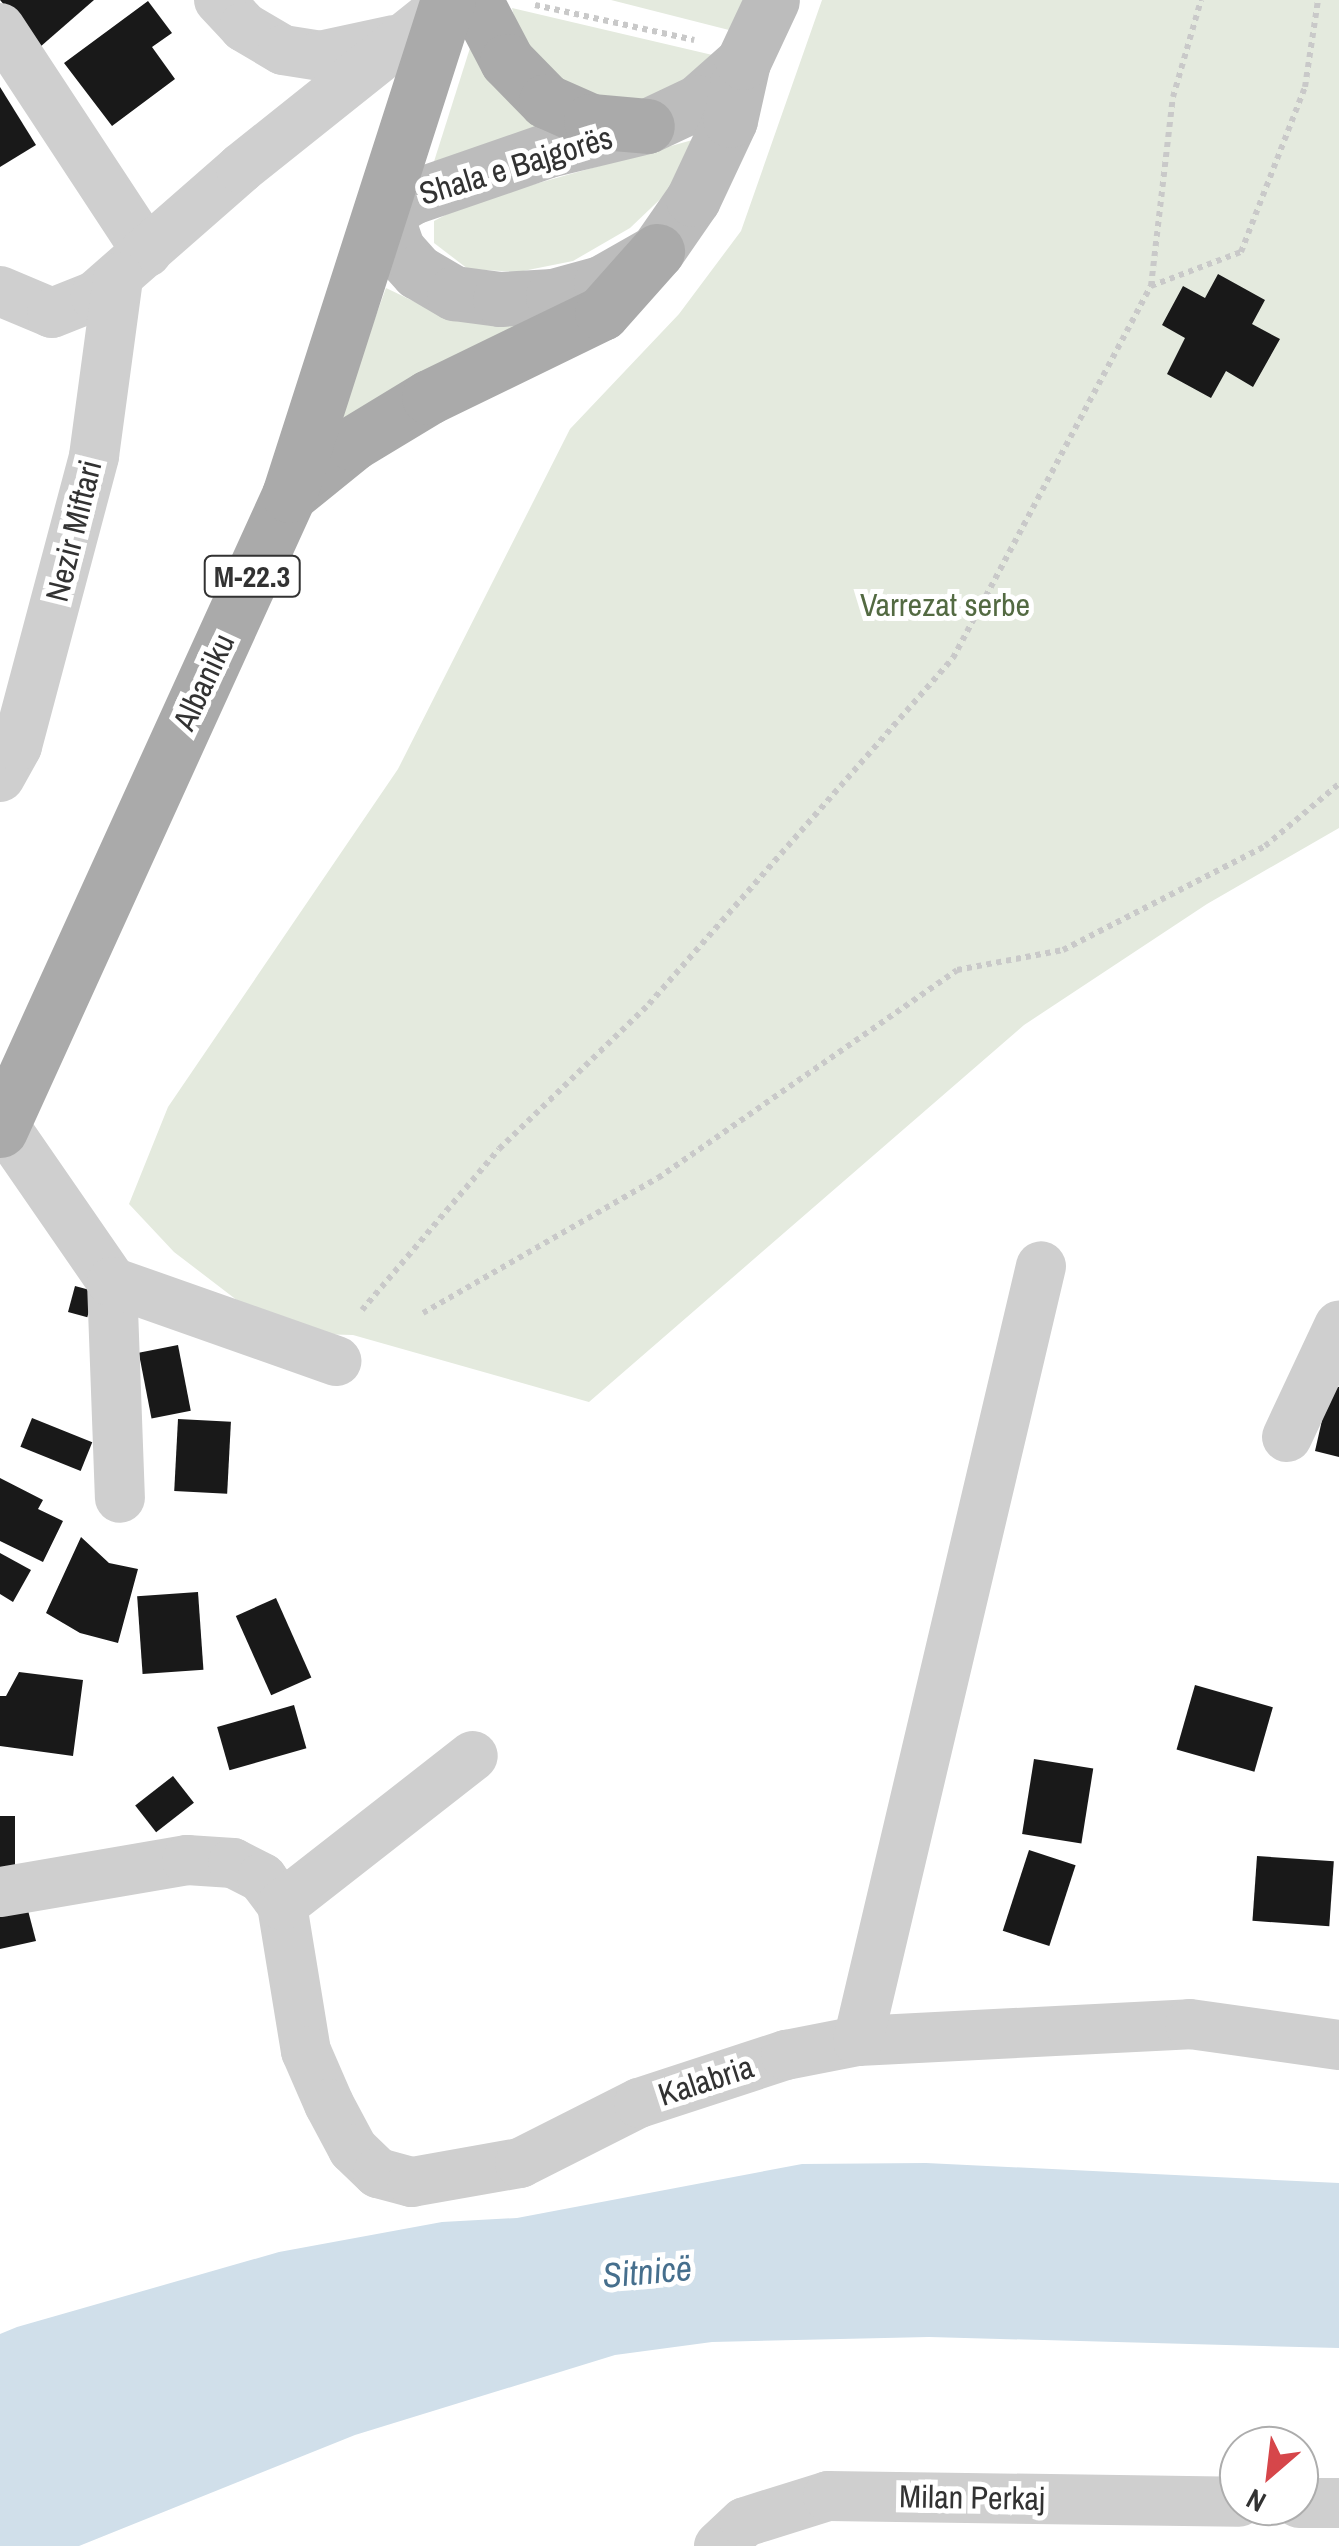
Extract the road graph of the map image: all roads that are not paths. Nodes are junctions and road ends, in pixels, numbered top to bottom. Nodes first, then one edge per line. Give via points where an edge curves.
1 (219, 0) edge
2 (772, 0) edge
3 (457, 1) edge
4 (0, 28) edge
5 (404, 38) junction
6 (727, 53) junction
7 (648, 126) junction
8 (385, 213) junction
9 (657, 251) junction
10 (133, 265) junction
11 (0, 291) edge
12 (289, 496) junction
13 (0, 777) edge
14 (1, 1127) edge
15 (1040, 1266) dead end
16 (112, 1282) junction
17 (1339, 1326) edge
18 (336, 1361) dead end
19 (1287, 1437) dead end
20 (120, 1498) dead end
21 (473, 1756) dead end
22 (0, 1892) edge
23 (282, 1905) junction
24 (858, 2041) junction
25 (1339, 2045) edge
26 (1219, 2502) edge
27 (719, 2546) edge

1 - 5 street via 244,27 283,50 320,56
2 - 6 main road, Shala e Bajgorës
3 - 5 street
3 - 7 main road via 546,100 592,121
3 - 8 main road, Albaniku / M-22.3
4 - 10 street
5 - 10 street via 241,168
6 - 7 main road, Shala e Bajgorës via 698,102
6 - 9 main road, Shala e Bajgorës via 730,120 693,199
7 - 8 main road, Shala e Bajgorës via 446,182
8 - 9 main road, Shala e Bajgorës via 398,250 418,272 454,293 553,296 601,283
8 - 12 main road, Albaniku / M-22.3
9 - 12 main road via 602,314 429,397 353,443
10 - 11 street via 95,296 52,312
10 - 13 street, Nezir Miftari via 94,456 16,746
12 - 14 main road, Albaniku / M-22.3
14 - 16 street, Albaniku
15 - 24 street
16 - 18 street
16 - 20 street
17 - 19 street
21 - 23 street
22 - 23 street via 187,1860 232,1862 262,1878
23 - 24 street, Kalabria via 306,2051 329,2104 352,2149 378,2173 412,2182 520,2163 639,2103 786,2055
24 - 25 street, Kalabria via 1190,2024
26 - 27 street, Milan Perkaj via 828,2496 745,2522

